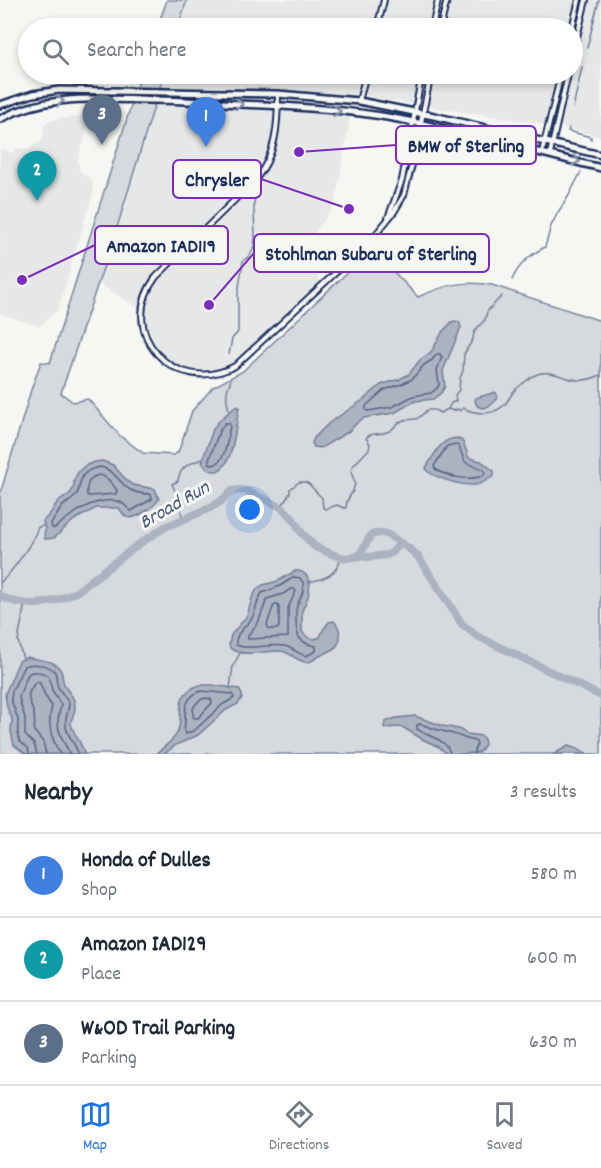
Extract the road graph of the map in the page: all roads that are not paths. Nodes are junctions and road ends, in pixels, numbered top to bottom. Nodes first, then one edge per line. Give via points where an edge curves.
1 (384, 0) edge
2 (438, 0) edge
3 (447, 0) edge
4 (579, 0) edge
5 (586, 0) edge
6 (380, 18) edge
7 (434, 18) edge
8 (442, 18) edge
9 (574, 18) edge
10 (582, 18) edge
11 (363, 84) edge
12 (420, 84) edge
13 (429, 84) edge
14 (558, 84) edge
15 (566, 84) edge
16 (278, 94) junction
17 (359, 101) junction
18 (0, 105) edge
19 (278, 105) junction
20 (415, 112) junction
21 (423, 113) junction
22 (0, 118) edge
23 (413, 122) junction
24 (421, 124) junction
25 (544, 141) junction
26 (552, 143) junction
27 (542, 152) junction
28 (550, 154) junction
29 (601, 155) edge
30 (601, 168) edge
31 (386, 222) junction

1 - 6 street
2 - 7 street
3 - 8 street
4 - 9 street
5 - 10 street
11 - 17 street
12 - 20 street
13 - 21 street
14 - 25 street
15 - 26 street
16 - 17 main road
16 - 18 main road via 59,90
16 - 19 street
17 - 20 main road
22 -> 19 main road via 51,101 80,99
19 -> 23 main road
19 - 31 street via 275,138 264,168 148,289 143,324 147,339 159,356 176,369 193,374 219,373 235,366
20 - 21 main road
20 - 23 street
21 - 24 street
21 - 25 main road
23 - 24 main road
23 - 31 street via 402,180
24 - 27 main road
24 - 31 street via 408,184
25 - 26 main road
25 - 27 street
26 - 28 street
26 - 29 main road
27 - 28 main road
28 -> 30 main road

